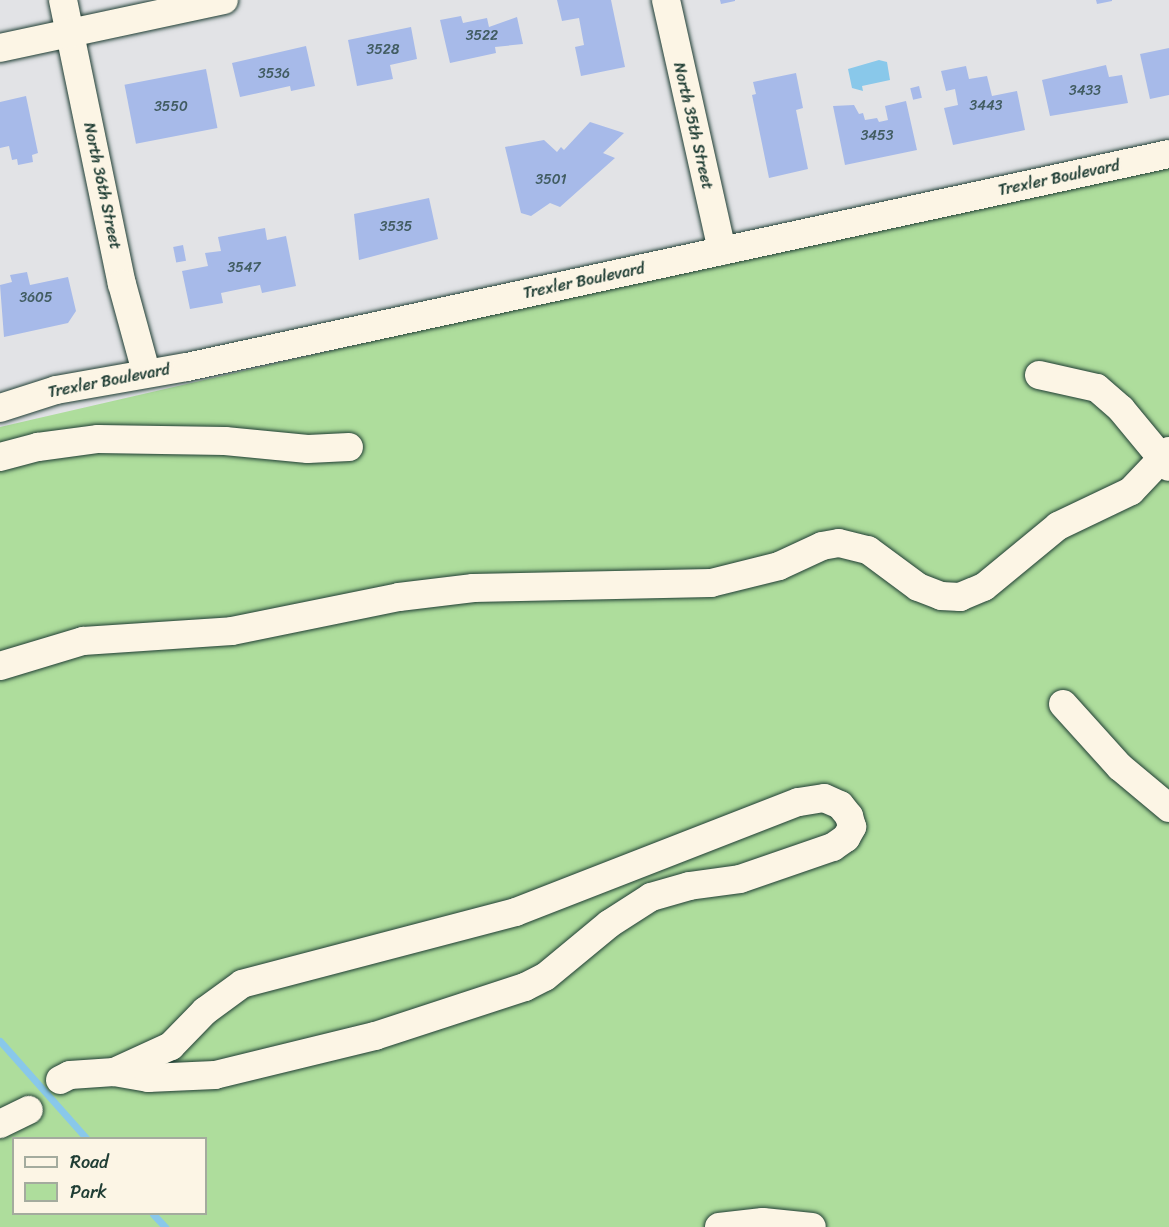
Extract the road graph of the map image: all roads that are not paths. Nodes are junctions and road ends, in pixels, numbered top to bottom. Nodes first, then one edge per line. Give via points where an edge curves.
1 (63, 0) edge
2 (224, 0) edge
3 (666, 0) edge
4 (70, 33) junction
5 (0, 48) edge
6 (1169, 154) edge
7 (722, 251) junction
8 (146, 372) junction
9 (1039, 375) dead end
10 (0, 408) edge
11 (349, 447) dead end
12 (0, 457) edge
13 (1166, 459) edge
14 (0, 666) edge
15 (1063, 704) dead end
16 (1169, 808) edge
17 (114, 1072) junction
18 (60, 1080) dead end
19 (0, 1117) edge
20 (0, 1124) edge
21 (719, 1227) edge
22 (813, 1227) edge

1 - 4 street, North 36th Street
2 - 4 street
3 - 7 street, North 35th Street
4 - 5 street
4 - 8 street, North 36th Street via 122,284
6 - 7 street, Trexler Boulevard
7 - 8 street, Trexler Boulevard via 187,367
8 - 10 street, Trexler Boulevard via 56,390
9 - 13 street via 1097,388
11 - 12 street via 308,449 225,441 98,439
13 - 14 street via 1131,491 1058,526 984,587 960,597 940,596 918,587 868,550 838,543 822,546 779,566 711,583 473,588 399,597 232,631 83,641
15 - 16 street via 1120,767
17 - 17 street via 148,1078 215,1075 375,1036 525,987 545,977 609,924 651,897 689,886 740,879 833,847 846,838 852,827 849,816 840,805 824,798 798,802 516,912 242,984 212,1005 171,1046
17 - 18 street via 70,1075
19 - 20 street via 29,1110
21 - 22 street via 763,1222

